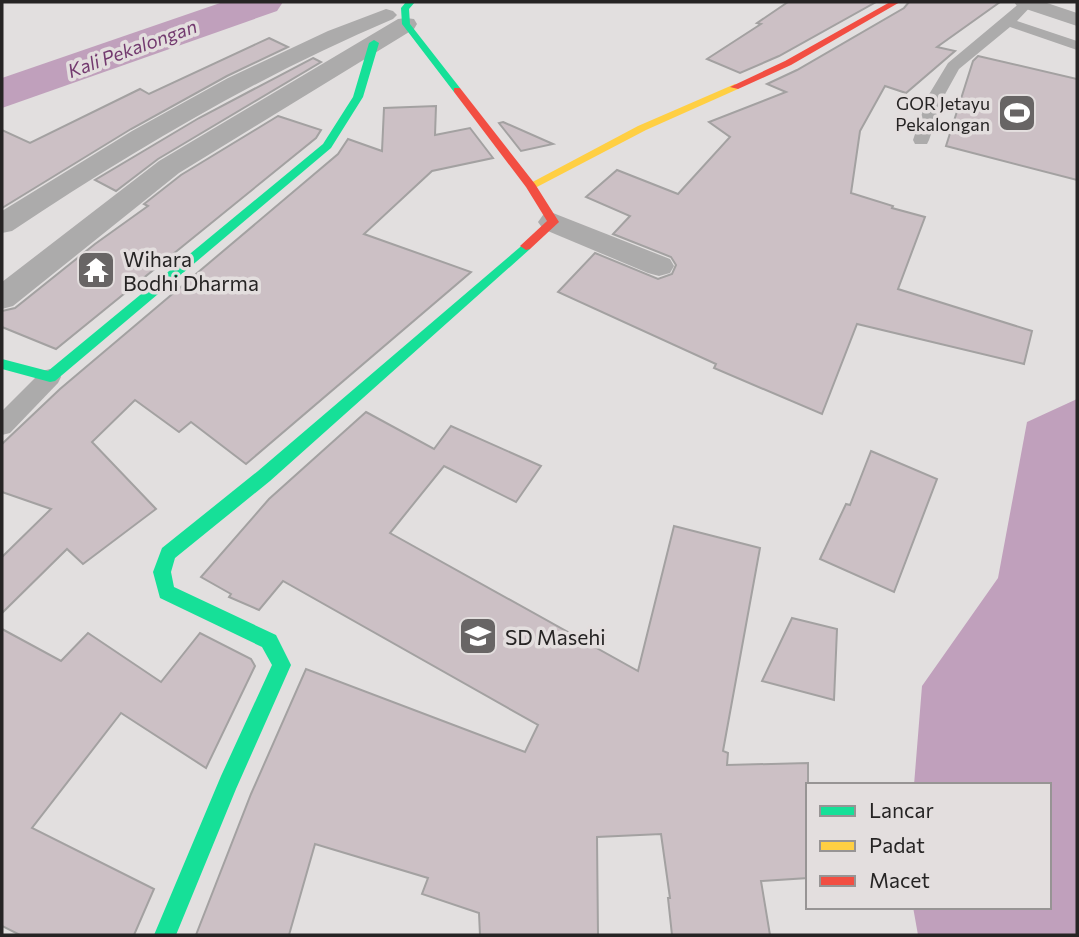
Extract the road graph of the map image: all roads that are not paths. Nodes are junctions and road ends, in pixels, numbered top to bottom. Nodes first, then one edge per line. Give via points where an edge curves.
1 (896, 2) edge
2 (1025, 2) edge
3 (407, 11) edge
4 (1074, 17) edge
5 (1010, 23) junction
6 (374, 43) junction
7 (1077, 46) edge
8 (921, 140) dead end
9 (531, 186) junction
10 (553, 222) junction
11 (2, 223) edge
12 (659, 266) dead end
13 (2, 298) edge
14 (2, 364) edge
15 (51, 377) junction
16 (2, 426) edge
17 (165, 935) edge

1 - 9 street via 788,62 642,128
2 - 4 street
2 - 5 lane
3 - 6 street
3 - 9 street
3 - 11 street via 313,45 108,155
5 - 7 lane
5 - 8 lane via 959,60 933,101
6 - 13 street via 169,167
6 - 15 street via 367,79 354,110 327,146
9 - 10 street
10 - 12 street
10 - 17 street via 264,476 168,554 161,577 166,592 269,641 282,665
14 - 15 street
15 - 16 lane

